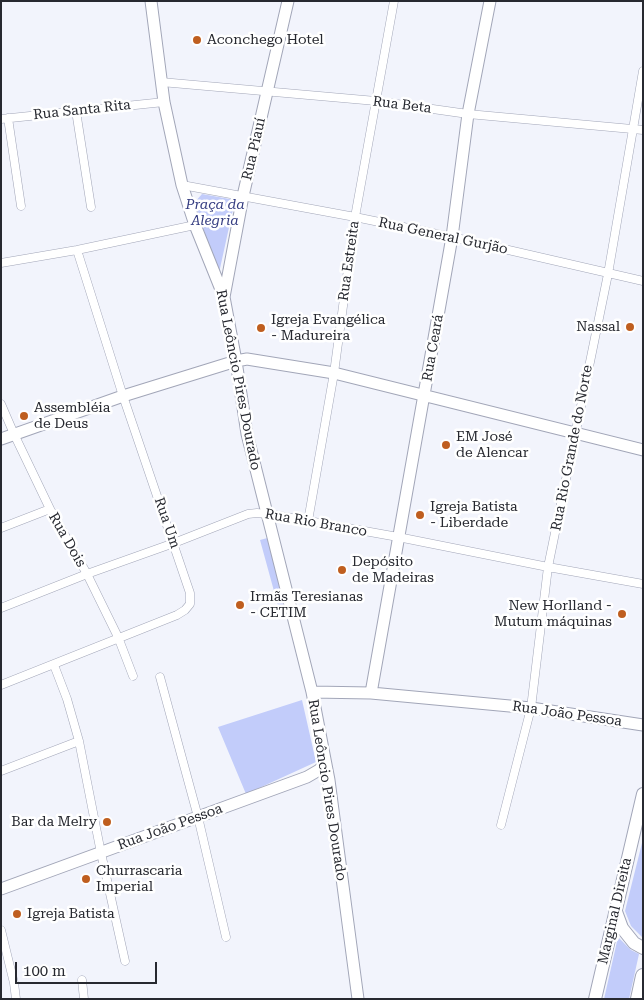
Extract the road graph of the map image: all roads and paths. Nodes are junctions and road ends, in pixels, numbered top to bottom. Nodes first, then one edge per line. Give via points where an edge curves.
1 (151, 1) edge
2 (394, 1) edge
3 (288, 3) edge
4 (489, 6) edge
5 (643, 71) edge
6 (161, 82) junction
7 (267, 93) junction
8 (376, 101) junction
9 (164, 102) junction
10 (76, 111) junction
11 (468, 114) junction
12 (4, 118) edge
13 (632, 129) junction
14 (643, 130) edge
15 (182, 186) junction
16 (242, 196) junction
17 (21, 206) dead end
18 (91, 207) dead end
19 (355, 217) junction
20 (195, 225) junction
21 (452, 237) junction
22 (77, 250) junction
23 (1, 263) edge
24 (608, 274) junction
25 (643, 281) edge
26 (224, 297) junction
27 (236, 361) junction
28 (334, 373) junction
29 (123, 396) junction
30 (424, 396) junction
31 (1, 404) edge
32 (575, 432) junction
33 (14, 434) junction
34 (1, 439) edge
35 (643, 450) edge
36 (50, 509) junction
37 (267, 513) junction
38 (308, 521) junction
39 (1, 528) edge
40 (398, 537) junction
41 (174, 543) junction
42 (548, 567) junction
43 (87, 574) junction
44 (643, 584) edge
45 (1, 608) edge
46 (118, 638) junction
47 (54, 665) junction
48 (133, 676) dead end
49 (160, 677) dead end
50 (2, 682) edge
51 (312, 692) junction
52 (371, 693) junction
53 (531, 708) junction
54 (643, 725) edge
55 (79, 741) junction
56 (324, 753) junction
57 (1, 771) edge
58 (643, 794) edge
59 (198, 817) junction
60 (501, 825) dead end
61 (101, 853) junction
62 (1, 889) edge
63 (615, 909) junction
64 (1, 930) edge
65 (226, 937) dead end
66 (643, 948) edge
67 (126, 961) dead end
68 (643, 976) edge
69 (82, 980) dead end
70 (16, 999) edge
71 (84, 999) edge
72 (358, 999) edge
73 (595, 999) edge
74 (638, 999) edge

1 - 6 street, Rua Leôncio Pires Dourado
2 - 8 street, Rua Estreita
3 - 7 street, Rua Piauí
4 - 11 street, Rua Ceará
5 - 13 street, Rua Rio Grande do Norte
6 - 7 street, Rua Beta
6 - 9 street, Rua Leôncio Pires Dourado
7 - 8 street, Rua Beta
7 - 16 street, Rua Piauí
8 - 11 street, Rua Beta
8 - 19 street, Rua Estreita
9 - 10 street, Rua Santa Rita
9 - 15 street, Rua Leôncio Pires Dourado
10 - 12 street, Rua Santa Rita
10 - 18 street
11 - 13 street, Rua Beta
11 - 21 street, Rua Ceará
12 - 17 street
13 - 14 street, Rua Beta
13 - 24 street, Rua Rio Grande do Norte
15 - 16 street, Rua General Gurjão
15 - 20 street, Rua Leôncio Pires Dourado
16 - 19 street, Rua General Gurjão
16 - 26 street, Rua Piauí
19 - 21 street, Rua General Gurjão
19 - 28 street, Rua Estreita
20 - 22 street
20 - 26 street, Rua Leôncio Pires Dourado
21 - 24 street, Rua General Gurjão
21 - 30 street, Rua Ceará
22 - 23 street
22 - 29 street, Rua Um
24 - 25 street, Rua General Gurjão
24 - 32 street, Rua Rio Grande do Norte
26 - 27 street, Rua Leôncio Pires Dourado
27 - 28 street
27 - 29 street
27 - 37 street, Rua Leôncio Pires Dourado via 246,434
28 - 30 street
28 - 38 street, Rua Estreita
29 - 33 street
29 - 41 street, Rua Um
30 - 32 street
30 - 40 street, Rua Ceará
31 - 33 street, Rua Dois
32 - 35 street
32 - 42 street, Rua Rio Grande do Norte
33 - 34 street
33 - 36 street, Rua Dois
36 - 39 street
36 - 43 street, Rua Dois
37 - 38 street, Rua Rio Branco
37 - 41 street, Rua Rio Branco via 248,514
37 - 51 street, Rua Leôncio Pires Dourado
38 - 40 street, Rua Rio Branco
40 - 42 street, Rua Rio Branco
40 - 52 street, Rua Ceará
41 - 43 street, Rua Rio Branco
41 - 46 street, Rua Um via 190,593 190,604 176,615
42 - 44 street, Rua Rio Branco
42 - 53 street, Rua Rio Grande do Norte
43 - 45 street, Rua Rio Branco
43 - 46 street, Rua Dois
46 - 47 street, Rua Um
46 - 48 street, Rua Dois
47 - 50 street, Rua Um
47 - 55 street via 68,699
49 - 59 street
51 - 52 street, Rua João Pessoa
51 - 56 street, Rua Leôncio Pires Dourado
52 - 53 street, Rua João Pessoa
53 - 54 street, Rua João Pessoa
53 - 60 street, Rua Rio Grande do Norte
55 - 57 street
55 - 61 street
56 - 59 street, Rua João Pessoa via 322,767 314,774
56 - 72 street, Rua Leôncio Pires Dourado
58 - 63 main road, Marginal Direita
59 - 61 street, Rua João Pessoa
59 - 65 street
61 - 62 street, Rua João Pessoa
61 - 67 street
63 - 66 main road via 622,928 634,943
63 - 73 main road, Marginal Direita
64 - 70 street
68 - 74 highway
69 - 71 street

